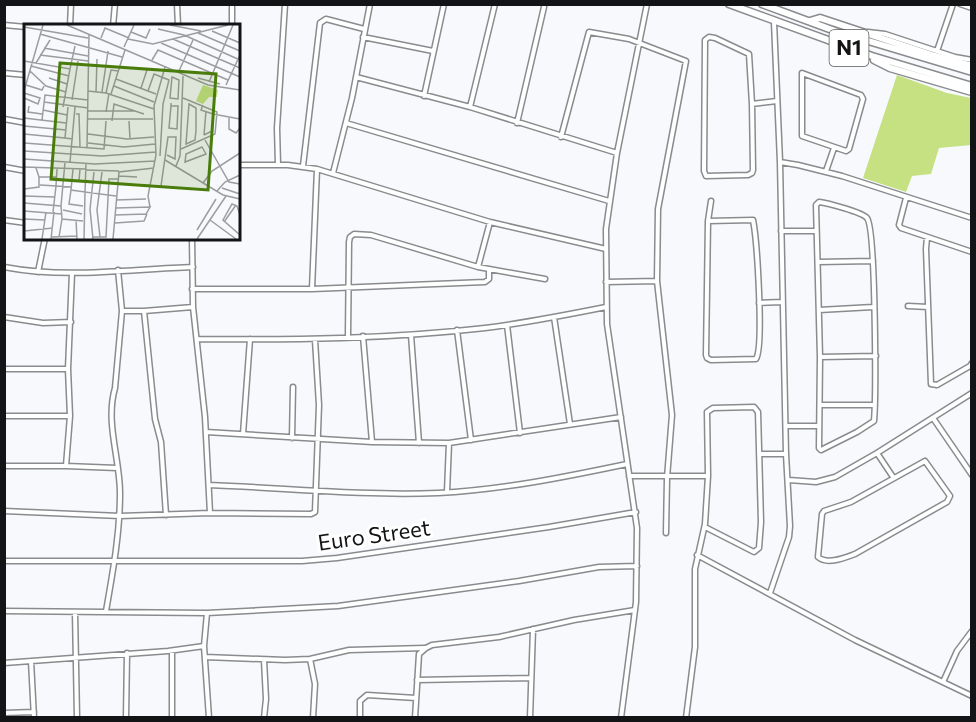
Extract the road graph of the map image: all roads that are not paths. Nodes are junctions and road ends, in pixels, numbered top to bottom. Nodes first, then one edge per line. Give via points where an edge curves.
1 (71, 4) edge
2 (115, 4) edge
3 (177, 4) edge
4 (231, 4) edge
5 (285, 4) edge
6 (370, 4) edge
7 (444, 4) edge
8 (495, 4) edge
9 (647, 4) edge
10 (729, 4) edge
11 (762, 4) edge
12 (953, 4) edge
13 (960, 4) edge
14 (544, 7) dead end
15 (972, 8) edge
16 (810, 21) junction
17 (774, 22) junction
18 (70, 24) edge
19 (113, 24) edge
20 (178, 24) edge
21 (232, 24) edge
22 (4, 25) edge
23 (24, 27) edge
24 (364, 29) junction
25 (865, 33) junction
26 (363, 37) junction
27 (639, 43) junction
28 (849, 48) junction
29 (433, 51) junction
30 (937, 51) junction
31 (972, 60) edge
32 (972, 66) edge
33 (972, 72) edge
34 (4, 73) edge
35 (24, 75) edge
36 (356, 77) junction
37 (972, 86) edge
38 (972, 92) edge
39 (424, 96) junction
40 (777, 101) junction
41 (752, 104) junction
42 (470, 107) junction
43 (4, 119) edge
44 (24, 123) edge
45 (346, 123) junction
46 (517, 123) junction
47 (561, 137) junction
48 (834, 148) junction
49 (616, 153) junction
50 (780, 162) junction
51 (240, 165) edge
52 (278, 165) junction
53 (303, 166) junction
54 (4, 167) edge
55 (317, 169) junction
56 (24, 171) edge
57 (826, 171) junction
58 (333, 173) junction
59 (906, 198) junction
60 (609, 201) junction
61 (711, 201) dead end
62 (972, 218) edge
63 (4, 220) edge
64 (708, 221) junction
65 (490, 222) junction
66 (24, 223) edge
67 (781, 231) junction
68 (816, 231) junction
69 (927, 237) junction
70 (45, 240) edge
71 (192, 240) edge
72 (606, 249) junction
73 (972, 252) edge
74 (873, 261) junction
75 (818, 262) junction
76 (4, 267) edge
77 (193, 267) junction
78 (478, 267) junction
79 (489, 269) junction
80 (118, 270) junction
81 (38, 272) junction
82 (72, 273) junction
83 (545, 279) dead end
84 (657, 281) junction
85 (606, 282) junction
86 (347, 288) junction
87 (192, 289) junction
88 (312, 289) junction
89 (782, 302) junction
90 (759, 303) junction
91 (908, 306) dead end
92 (193, 307) junction
93 (606, 307) junction
94 (873, 307) junction
95 (928, 307) junction
96 (819, 309) junction
97 (122, 311) junction
98 (144, 311) junction
99 (4, 316) edge
100 (555, 317) junction
101 (71, 322) junction
102 (507, 325) junction
103 (457, 330) junction
104 (411, 335) junction
105 (348, 336) junction
106 (363, 336) junction
107 (198, 339) junction
108 (250, 339) junction
109 (315, 340) junction
110 (876, 356) junction
111 (820, 357) junction
112 (972, 363) edge
113 (4, 369) edge
114 (68, 369) junction
115 (293, 387) dead end
116 (972, 393) edge
117 (820, 405) junction
118 (875, 405) junction
119 (4, 416) edge
120 (70, 416) junction
121 (621, 417) junction
122 (933, 418) junction
123 (570, 424) junction
124 (786, 426) junction
125 (819, 426) junction
126 (206, 432) junction
127 (520, 433) junction
128 (243, 434) junction
129 (292, 438) junction
130 (318, 438) junction
131 (471, 441) junction
132 (372, 442) junction
133 (449, 442) junction
134 (419, 443) junction
135 (878, 453) junction
136 (760, 454) junction
137 (786, 454) junction
138 (627, 464) junction
139 (4, 466) edge
140 (66, 466) junction
141 (117, 468) junction
142 (629, 476) junction
143 (708, 476) junction
144 (972, 476) edge
145 (667, 477) junction
146 (893, 477) junction
147 (789, 480) junction
148 (210, 485) junction
149 (317, 490) junction
150 (447, 492) junction
151 (4, 511) edge
152 (636, 512) junction
153 (210, 513) junction
154 (166, 515) junction
155 (120, 516) junction
156 (705, 527) junction
157 (666, 533) dead end
158 (697, 555) junction
159 (4, 561) edge
160 (115, 562) junction
161 (637, 566) junction
162 (770, 593) junction
163 (635, 610) junction
164 (4, 611) edge
165 (106, 611) junction
166 (75, 612) junction
167 (207, 613) junction
168 (533, 629) junction
169 (972, 631) edge
170 (204, 646) junction
171 (426, 648) junction
172 (172, 651) junction
173 (127, 653) junction
174 (205, 657) junction
175 (77, 658) junction
176 (310, 659) junction
177 (264, 660) junction
178 (32, 661) junction
179 (4, 663) edge
180 (531, 678) junction
181 (417, 680) junction
182 (943, 682) junction
183 (972, 696) edge
184 (416, 698) junction
185 (34, 712) junction
186 (4, 713) edge
187 (34, 717) edge
188 (77, 717) edge
189 (126, 717) edge
190 (172, 717) edge
191 (209, 717) edge
192 (264, 717) edge
193 (313, 717) edge
194 (360, 717) edge
195 (415, 717) edge
196 (530, 717) edge
197 (621, 717) edge
198 (686, 717) edge

1 - 18 street
2 - 19 street
3 - 20 street
4 - 21 street
5 - 52 street
6 - 24 street
7 - 29 street
8 - 42 street
9 - 27 street
10 - 17 highway, N1
11 - 16 highway, N1
12 - 30 street
13 - 15 street
14 - 46 street
16 - 25 highway via 820,18
16 - 33 highway, N1
17 - 28 highway, N1
17 - 40 street
22 - 23 street
24 - 26 street
24 - 53 street via 326,19 320,23
25 - 30 street via 885,34
25 - 32 highway
26 - 29 street
26 - 36 street
27 - 47 street via 587,33
27 - 49 street
27 - 84 street via 686,61 658,209
28 - 37 highway, N1
28 - 38 highway via 890,68
29 - 39 street
30 - 31 street
34 - 35 street
36 - 39 street
36 - 45 street
39 - 42 street
40 - 41 street
40 - 50 street
41 - 41 street via 752,173 706,176 705,40 709,37 749,54
42 - 46 street
43 - 44 street
45 - 58 street
45 - 60 street
46 - 47 street
47 - 49 street
48 - 48 street via 849,149 863,99 802,74 802,136
48 - 57 street
49 - 60 street
50 - 57 street
50 - 67 street
51 - 52 street
52 - 53 street
53 - 55 street
54 - 56 street
55 - 58 street
55 - 88 street
57 - 59 street
58 - 65 street
59 - 62 street
59 - 69 street via 899,225 904,231
60 - 72 street
61 - 64 street
63 - 66 street
64 - 90 street via 753,220
64 - 90 street via 707,358 756,359
65 - 72 street
65 - 78 street
67 - 68 street
67 - 89 street
68 - 74 street via 819,202 863,216 869,223
68 - 75 street
69 - 73 street
69 - 95 street
70 - 81 street
71 - 77 street
72 - 85 street
74 - 75 street
74 - 94 street
75 - 96 street
76 - 81 street
77 - 80 street
77 - 87 street
78 - 79 street
78 - 86 street via 371,235 354,234 349,242
79 - 83 street
79 - 86 street via 487,281
80 - 82 street
80 - 97 street
81 - 82 street
82 - 101 street
84 - 85 street
84 - 145 street via 672,415
85 - 93 street
86 - 88 street
86 - 105 street
87 - 88 street
87 - 92 street
89 - 90 street
89 - 124 street
91 - 95 street
92 - 98 street
92 - 107 street
93 - 100 street
93 - 121 street
94 - 96 street
94 - 110 street
95 - 112 street via 931,384 937,385
96 - 111 street
97 - 98 street
97 - 141 street via 112,397 112,440
98 - 154 street
99 - 101 street via 43,323
100 - 102 street
100 - 123 street
101 - 114 street
102 - 103 street
102 - 127 street
103 - 104 street
103 - 131 street
104 - 106 street
104 - 134 street
105 - 106 street
105 - 109 street
106 - 132 street
107 - 108 street
107 - 126 street
108 - 109 street
108 - 128 street
109 - 130 street
110 - 111 street
110 - 118 street
111 - 117 street
113 - 114 street
114 - 120 street
115 - 129 street
116 - 122 street
117 - 118 street
117 - 125 street
118 - 125 street via 871,424 821,450
119 - 120 street
120 - 140 street
121 - 123 street
121 - 138 street
122 - 135 street
122 - 144 street
123 - 127 street
124 - 125 street
124 - 137 street
126 - 128 street
126 - 148 street
127 - 131 street
128 - 129 street
129 - 130 street
130 - 132 street
130 - 149 street
131 - 133 street
132 - 134 street
133 - 134 street
133 - 150 street
135 - 146 street
135 - 147 street via 835,477 816,482
136 - 137 street
136 - 143 street via 757,409 709,409
136 - 156 street via 761,536 757,551
137 - 147 street
138 - 142 street
138 - 150 street
139 - 140 street
140 - 141 street
141 - 155 street
142 - 145 street
142 - 152 street
143 - 145 street
143 - 156 street
145 - 157 street
146 - 146 street via 851,502 824,511 819,559 842,559 855,554 950,498 925,461
147 - 162 street via 789,537
148 - 149 street
148 - 153 street
149 - 150 street
149 - 153 street via 316,508 311,514
151 - 155 street
152 - 160 street, Euro Street via 337,558
152 - 161 street
153 - 154 street
154 - 155 street
155 - 160 street
156 - 158 street
158 - 162 street
158 - 198 street via 695,647
159 - 160 street, Euro Street
160 - 165 street
161 - 163 street
161 - 167 street via 599,567 338,606
162 - 182 street
163 - 168 street
163 - 197 street
164 - 166 street
165 - 166 street
165 - 167 street
166 - 175 street
167 - 170 street
168 - 171 street
168 - 180 street
169 - 182 street via 957,651
170 - 172 street
170 - 174 street
171 - 176 street via 349,650
171 - 181 street via 419,654
172 - 173 street
172 - 190 street
173 - 175 street
173 - 189 street
174 - 177 street
174 - 191 street
175 - 178 street
175 - 188 street
176 - 177 street
176 - 193 street via 315,684
177 - 192 street
178 - 179 street
178 - 185 street
180 - 181 street
180 - 196 street
181 - 184 street
182 - 183 street
184 - 194 street via 367,695 360,701
184 - 195 street
185 - 186 street
185 - 187 street

